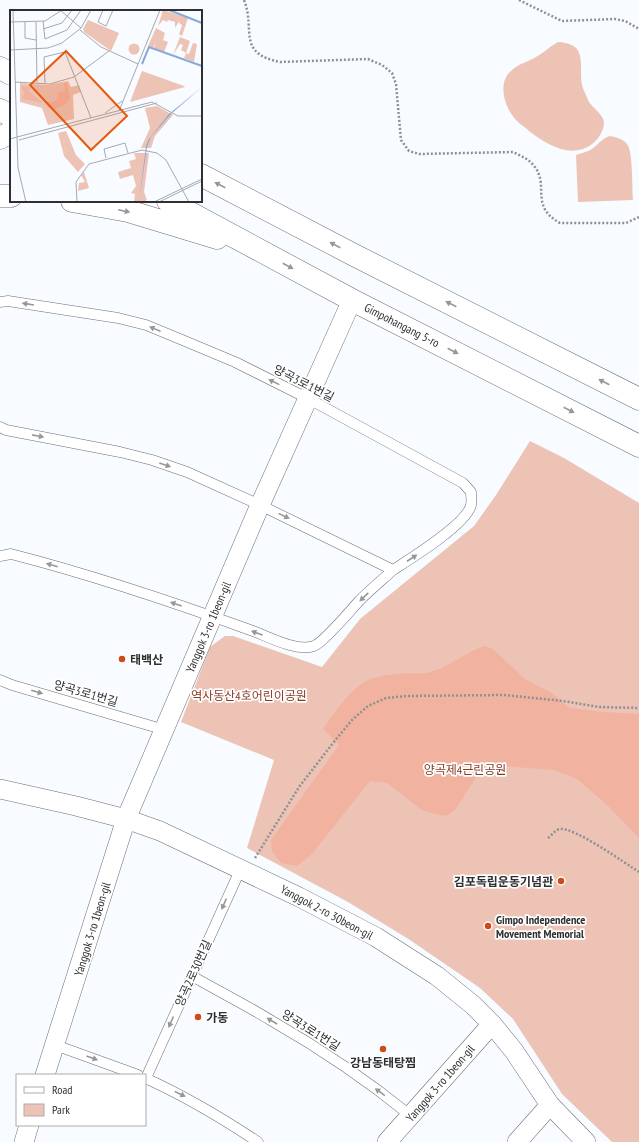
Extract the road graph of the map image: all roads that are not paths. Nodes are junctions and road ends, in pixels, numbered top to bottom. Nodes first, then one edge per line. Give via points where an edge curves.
1 (0, 68) edge
2 (10, 73) edge
3 (0, 110) edge
4 (10, 115) edge
5 (10, 133) edge
6 (0, 138) edge
7 (202, 176) edge
8 (78, 202) edge
9 (170, 202) edge
10 (263, 252) junction
11 (352, 300) junction
12 (0, 302) edge
13 (309, 399) junction
14 (639, 400) edge
15 (0, 428) edge
16 (639, 446) edge
17 (260, 505) junction
18 (0, 556) edge
19 (393, 570) junction
20 (213, 617) junction
21 (0, 680) edge
22 (165, 730) junction
23 (0, 789) edge
24 (126, 819) junction
25 (248, 863) junction
26 (192, 976) junction
27 (492, 1024) junction
28 (55, 1045) junction
29 (45, 1074) edge
30 (135, 1074) edge
31 (146, 1076) edge
32 (146, 1078) edge
33 (550, 1105) junction
34 (411, 1116) junction
35 (29, 1126) edge
36 (24, 1142) edge
37 (258, 1142) edge
38 (387, 1142) edge
39 (517, 1142) edge
40 (586, 1142) edge

1 - 2 street
3 - 4 street
5 - 6 street
14 -> 7 street
8 -> 10 street via 128,211
9 - 10 street, Gimpohangang 5-ro
10 -> 11 street, Gimpohangang 5-ro
11 - 13 street, Yanggok 3-ro 1beon-gil
11 -> 16 street, Gimpohangang 5-ro
13 -> 12 lane, 양곡3로1번길 via 235,362 146,325 118,318 8,301
13 - 17 street, Yanggok 3-ro 1beon-gil
19 -> 13 lane, 양곡3로1번길 via 424,550 463,518 471,505 471,492 463,483
15 -> 17 lane via 152,460 187,472
17 -> 19 lane
17 - 20 street, Yanggok 3-ro 1beon-gil
20 -> 18 lane, 양곡3로1번길 via 43,562 11,554
19 -> 20 lane, 양곡3로1번길 via 315,646 287,644
20 - 22 street, Yanggok 3-ro 1beon-gil
21 -> 22 lane, 양곡3로1번길
22 - 24 street, Yanggok 3-ro 1beon-gil
23 - 24 street, Yanggok 2-ro 30beon-gil
24 - 25 street, Yanggok 2-ro 30beon-gil
24 - 28 street, Yanggok 3-ro 1beon-gil
25 -> 26 lane, 양곡2로30번길
25 - 27 street, Yanggok 2-ro 30beon-gil via 299,896 376,937 437,976
26 -> 31 lane, 양곡2로30번길
34 -> 26 lane, 양곡3로1번길 via 364,1080 303,1040
27 - 33 street, Yanggok 2-ro 30beon-gil via 514,1051
27 - 34 street, Yanggok 3-ro 1beon-gil
28 - 29 street, Yanggok 3-ro 1beon-gil
28 -> 30 lane
32 -> 37 lane via 188,1098
33 - 39 street
33 - 40 street, Yanggok 2-ro 30beon-gil
34 - 38 street, Yanggok 3-ro 1beon-gil
35 - 36 street

